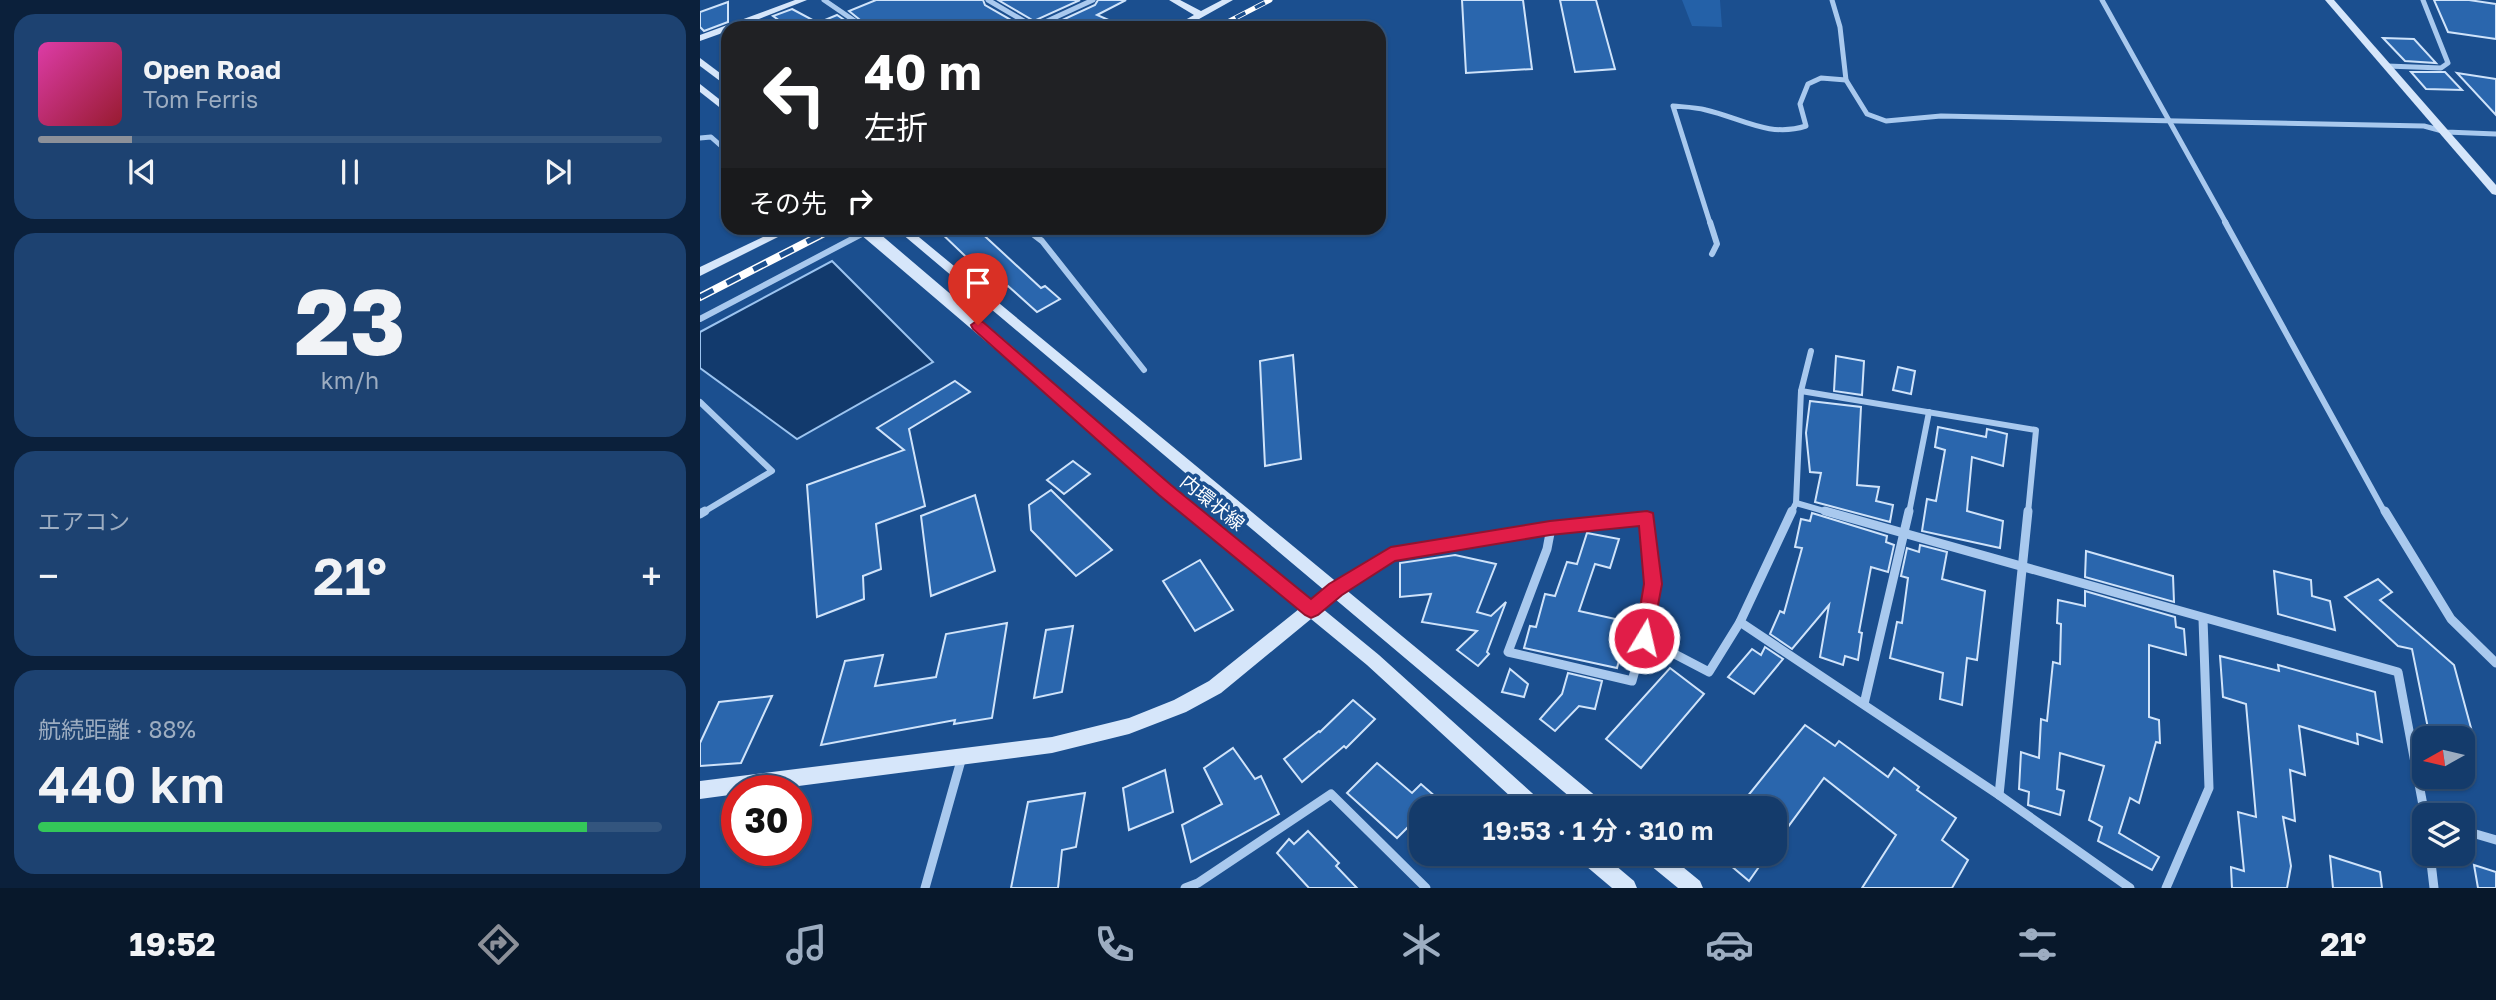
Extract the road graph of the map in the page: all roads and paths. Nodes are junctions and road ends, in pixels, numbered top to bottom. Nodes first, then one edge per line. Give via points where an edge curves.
1 (803, 0) edge
2 (824, 0) edge
3 (988, 0) edge
4 (1093, 0) edge
5 (1173, 0) edge
6 (1229, 0) edge
7 (1832, 0) edge
8 (2102, 0) edge
9 (2329, 0) edge
10 (2423, 0) edge
11 (1201, 15) junction
12 (746, 21) edge
13 (853, 21) edge
14 (1022, 21) edge
15 (1048, 21) edge
16 (1189, 21) edge
17 (721, 30) edge
18 (700, 38) edge
19 (700, 61) edge
20 (2387, 66) junction
21 (721, 78) edge
22 (1846, 80) junction
23 (700, 88) edge
24 (721, 105) edge
25 (2167, 119) junction
26 (2446, 132) junction
27 (2496, 134) edge
28 (700, 138) edge
29 (721, 146) edge
30 (2496, 192) edge
31 (776, 235) edge
32 (860, 235) edge
33 (871, 235) edge
34 (909, 235) edge
35 (1034, 235) edge
36 (1712, 254) dead end
37 (700, 272) edge
38 (700, 319) edge
39 (1811, 351) dead end
40 (1144, 370) dead end
41 (1801, 391) junction
42 (700, 402) edge
43 (1929, 412) junction
44 (1796, 503) junction
45 (700, 514) edge
46 (1550, 528) junction
47 (1905, 533) junction
48 (2023, 567) junction
49 (1335, 590) junction
50 (1311, 610) junction
51 (2203, 619) junction
52 (1740, 622) junction
53 (1644, 638) junction
54 (2496, 663) edge
55 (1864, 704) junction
56 (962, 757) junction
57 (700, 790) edge
58 (1999, 795) junction
59 (1522, 796) edge
60 (1583, 796) edge
61 (2423, 803) edge
62 (2475, 834) edge
63 (2496, 840) edge
64 (1601, 866) edge
65 (1666, 866) edge
66 (2431, 866) edge
67 (1200, 886) edge
68 (925, 888) edge
69 (1185, 888) edge
70 (1426, 888) edge
71 (1627, 888) edge
72 (1693, 888) edge
73 (2130, 888) edge
74 (2166, 888) edge
75 (2434, 888) edge

1 - 12 street
2 - 13 street
3 - 14 street
4 - 15 street
5 - 11 street
6 - 11 street
7 - 22 street
8 - 25 street
9 - 20 street
10 - 20 street via 2448,63 2441,68
11 - 16 street
17 - 18 street
19 - 21 street
20 - 26 street
22 - 25 street via 1867,114 1886,121 1941,116
22 - 36 street via 1821,78 1808,84 1800,104 1806,126 1790,132 1769,131 1700,108 1673,106 1717,244
23 - 24 street
25 - 26 street via 2424,126
25 - 54 street via 2432,593 2468,641
26 - 27 street
26 - 30 street
28 - 29 street via 711,137
31 - 37 street
32 - 38 street
33 - 50 street, 内環状線, bridge
34 - 49 street, 内環状線
35 - 40 street
39 - 41 street
41 - 43 street
41 - 44 street
42 - 45 street via 772,471
43 - 47 street
43 - 48 street via 2036,430
44 - 47 street
44 - 52 street
46 - 49 street via 1391,554
46 - 53 street via 1647,518 1653,584
46 - 53 street via 1547,549 1508,652 1632,681
47 - 48 street
47 - 55 street
48 - 51 street
48 - 58 street
49 - 50 street
49 - 60 street, 内環状線
50 - 56 street via 1215,687 1180,706 1129,726 1052,745
50 - 59 street, 内環状線 via 1373,660
51 - 61 street via 2398,672
51 - 74 street via 2209,788
52 - 53 street via 1709,672
52 - 55 street
55 - 58 street
56 - 57 street
56 - 68 street
58 - 73 street
62 - 63 street
64 - 71 street
65 - 72 street
66 - 75 street
67 - 69 street
67 - 70 street via 1331,794

